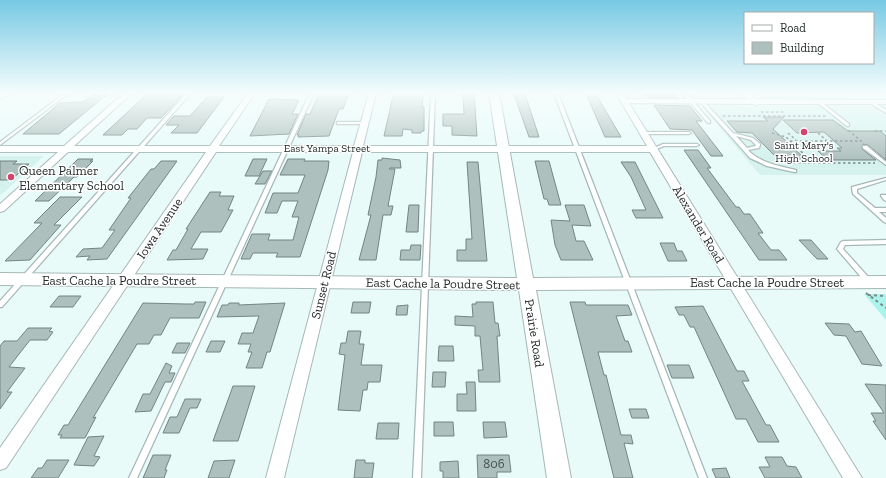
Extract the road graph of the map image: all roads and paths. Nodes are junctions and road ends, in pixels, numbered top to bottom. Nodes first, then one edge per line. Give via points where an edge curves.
1 (38, 115) edge
2 (103, 115) edge
3 (170, 115) edge
4 (235, 115) edge
5 (301, 115) edge
6 (366, 115) edge
7 (432, 115) edge
8 (498, 115) edge
9 (564, 115) edge
10 (633, 115) edge
11 (703, 115) edge
12 (714, 115) edge
13 (834, 115) edge
14 (777, 116) joint
15 (830, 116) dead end
16 (721, 118) dead end
17 (709, 122) dead end
18 (338, 123) dead end
19 (364, 123) junction
20 (846, 126) joint
21 (875, 131) dead end
22 (886, 131) edge
23 (818, 132) dead end
24 (644, 133) junction
25 (689, 133) dead end
26 (772, 133) dead end
27 (788, 133) dead end
28 (731, 134) junction
29 (790, 141) junction
30 (797, 141) junction
31 (827, 141) junction
32 (0, 144) edge
33 (697, 145) dead end
34 (864, 147) dead end
35 (66, 148) junction
36 (140, 148) junction
37 (213, 148) junction
38 (286, 148) junction
39 (358, 148) junction
40 (431, 148) junction
41 (0, 149) edge
42 (504, 149) junction
43 (577, 149) junction
44 (654, 149) junction
45 (745, 150) junction
46 (810, 160) dead end
47 (791, 164) dead end
48 (879, 164) dead end
49 (886, 164) edge
50 (794, 171) dead end
51 (886, 178) edge
52 (0, 209) edge
53 (874, 210) junction
54 (886, 210) edge
55 (886, 221) edge
56 (886, 242) edge
57 (0, 279) edge
58 (23, 279) junction
59 (124, 280) junction
60 (224, 280) junction
61 (324, 281) junction
62 (426, 282) junction
63 (734, 282) junction
64 (869, 282) junction
65 (886, 282) edge
66 (628, 283) junction
67 (527, 284) junction
68 (886, 296) edge
69 (0, 305) edge
70 (885, 306) edge
71 (0, 462) edge
72 (132, 478) edge
73 (275, 478) edge
74 (417, 478) edge
75 (559, 478) edge
76 (703, 478) edge
77 (853, 478) edge

1 - 32 lane
2 - 35 street
3 - 36 lane
4 - 37 street, Iowa Avenue
5 - 38 lane
6 - 19 street, Sunset Road
7 - 40 lane
8 - 42 street, Prairie Road
9 - 43 lane
10 - 24 street, Alexander Road
11 - 17 lane
12 - 28 lane
13 - 20 lane
14 - 15 path
14 - 16 path
18 - 19 lane
19 - 39 street, Sunset Road
20 - 31 path via 861,141
21 - 22 path
23 - 31 path
24 - 25 lane
24 - 44 street, Alexander Road
26 - 29 path via 786,137
27 - 30 path
28 - 45 lane
28 - 45 lane via 752,139 758,145
29 - 30 path
29 - 46 path
30 - 31 path
33 - 44 lane via 663,145
34 - 49 lane
35 - 36 street, East Yampa Street
35 - 41 street, East Yampa Street
35 - 52 street
36 - 37 street, East Yampa Street
36 - 58 lane
37 - 38 street, East Yampa Street
37 - 59 street, Iowa Avenue
38 - 39 street, East Yampa Street
38 - 60 lane
39 - 40 street, East Yampa Street
39 - 61 street, Sunset Road
40 - 42 street, East Yampa Street
40 - 62 lane
42 - 43 street, East Yampa Street
42 - 67 street, Prairie Road
43 - 44 street, East Yampa Street
43 - 66 lane
44 - 63 street, Alexander Road
45 - 50 lane via 758,161
47 - 48 path
51 - 53 lane via 854,188 855,193
53 - 54 lane
53 - 55 lane
56 - 64 lane via 843,242 840,249
57 - 58 street, East Cache la Poudre Street
58 - 59 street, East Cache la Poudre Street
58 - 69 lane
59 - 60 street, East Cache la Poudre Street
59 - 71 street, Iowa Avenue
60 - 61 street, East Cache la Poudre Street
60 - 72 lane
61 - 62 street, East Cache la Poudre Street
61 - 73 street, Sunset Road
62 - 67 street, East Cache la Poudre Street
62 - 74 lane
63 - 64 street, East Cache la Poudre Street
63 - 66 street, East Cache la Poudre Street
63 - 77 street, Alexander Road
64 - 65 street, East Cache la Poudre Street
66 - 67 street, East Cache la Poudre Street
66 - 76 lane
67 - 75 street, Prairie Road
68 - 70 path via 867,294

